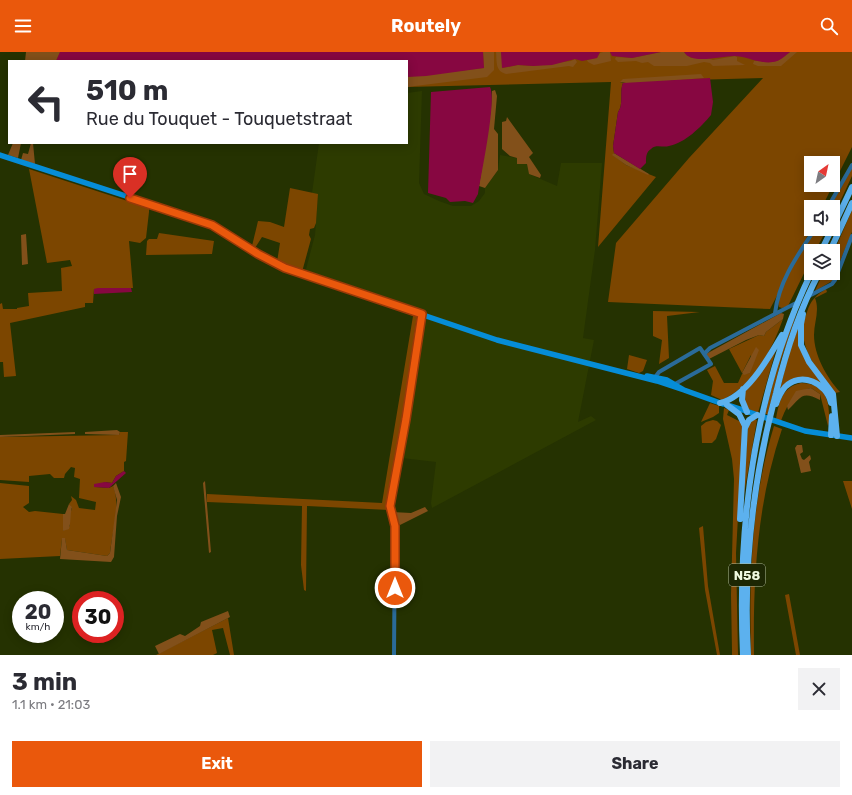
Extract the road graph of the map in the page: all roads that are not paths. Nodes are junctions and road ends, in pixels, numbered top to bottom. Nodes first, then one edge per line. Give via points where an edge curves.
1 (0, 156) edge
2 (852, 165) edge
3 (852, 187) edge
4 (832, 200) edge
5 (852, 203) edge
6 (840, 213) edge
7 (811, 236) edge
8 (852, 236) edge
9 (833, 244) edge
10 (809, 280) edge
11 (815, 280) edge
12 (804, 297) junction
13 (802, 311) junction
14 (422, 314) junction
15 (775, 314) junction
16 (788, 325) junction
17 (704, 354) junction
18 (657, 378) junction
19 (675, 384) junction
20 (744, 388) junction
21 (682, 390) junction
22 (720, 402) junction
23 (727, 405) junction
24 (767, 411) junction
25 (746, 412) junction
26 (757, 415) junction
27 (745, 428) junction
28 (834, 436) junction
29 (852, 438) edge
30 (742, 540) junction
31 (394, 655) edge
32 (743, 655) edge
33 (748, 655) edge

1 - 14 main road via 208,223 280,266
2 - 4 street
3 - 6 highway
5 - 9 highway
7 - 15 street via 784,279 776,302
8 - 15 street via 839,273 832,284
10 - 12 highway, N58
11 - 12 highway, N58
12 - 13 highway, N58
12 - 16 highway, N58
13 - 24 highway, N58
13 - 28 highway via 801,345 809,362 833,394
14 - 18 main road via 497,340 638,376
14 - 31 street via 390,506 395,526
15 - 17 street via 710,348
16 - 20 highway via 768,358
16 - 24 highway, N58
17 - 18 street via 700,348 659,372
17 - 19 street via 711,364
18 - 19 main road
18 - 21 main road
19 - 21 main road
20 - 22 highway via 731,398
20 - 25 highway via 742,400
21 - 22 main road
22 - 23 main road
23 - 25 main road
23 - 27 highway via 739,414
24 - 28 highway via 786,387 800,380 814,382 824,388 830,399
24 - 30 highway, N58 via 760,428
24 - 33 highway, N58 via 749,545
25 - 26 main road
26 - 27 highway via 749,420
26 - 28 main road via 805,431
27 - 30 highway via 740,532
28 - 29 main road
30 - 32 highway, N58

